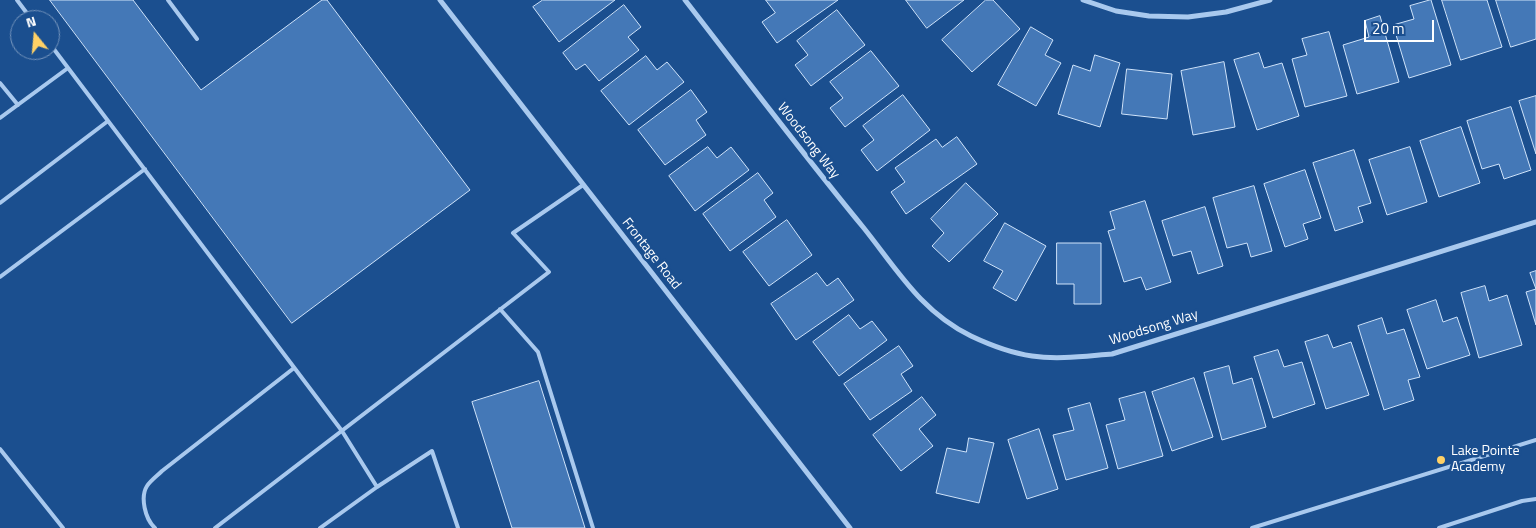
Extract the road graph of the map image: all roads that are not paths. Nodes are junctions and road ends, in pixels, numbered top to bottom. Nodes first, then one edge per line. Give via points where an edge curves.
1 (168, 0) edge
2 (440, 0) edge
3 (685, 0) edge
4 (1083, 0) edge
5 (1270, 0) edge
6 (197, 39) dead end
7 (60, 57) edge
8 (68, 68) junction
9 (0, 83) edge
10 (18, 105) junction
11 (0, 118) edge
12 (108, 121) junction
13 (145, 170) junction
14 (584, 185) junction
15 (0, 203) edge
16 (1536, 222) edge
17 (0, 277) edge
18 (500, 309) junction
19 (294, 368) junction
20 (342, 431) junction
21 (1536, 440) edge
22 (0, 449) edge
23 (377, 487) junction
24 (1536, 499) edge
25 (845, 521) junction
26 (63, 528) edge
27 (155, 528) edge
28 (215, 528) edge
29 (320, 528) edge
30 (458, 528) edge
31 (593, 528) edge
32 (845, 528) edge
33 (850, 528) edge
34 (1252, 528) edge
35 (1439, 528) edge

1 - 6 lane
2 - 14 street, Frontage Road
3 - 16 street, Woodsong Way via 909,288 933,312 997,348 1033,356 1112,354
4 - 5 street via 1116,11 1188,17 1226,12
7 - 8 lane
8 - 10 lane
8 - 12 lane
9 - 10 lane
10 - 11 lane
12 - 13 lane
12 - 15 lane
13 - 17 lane
13 - 19 lane
14 - 18 lane via 513,233 549,272
14 - 25 street, Frontage Road
18 - 20 lane
18 - 31 lane via 538,352
19 - 20 lane
19 - 27 lane via 146,487 144,504
20 - 23 lane
20 - 28 lane
21 - 34 lane
22 - 26 lane
23 - 29 lane
23 - 30 lane via 432,451
24 - 35 lane
25 - 32 lane
25 - 33 street, Frontage Road

